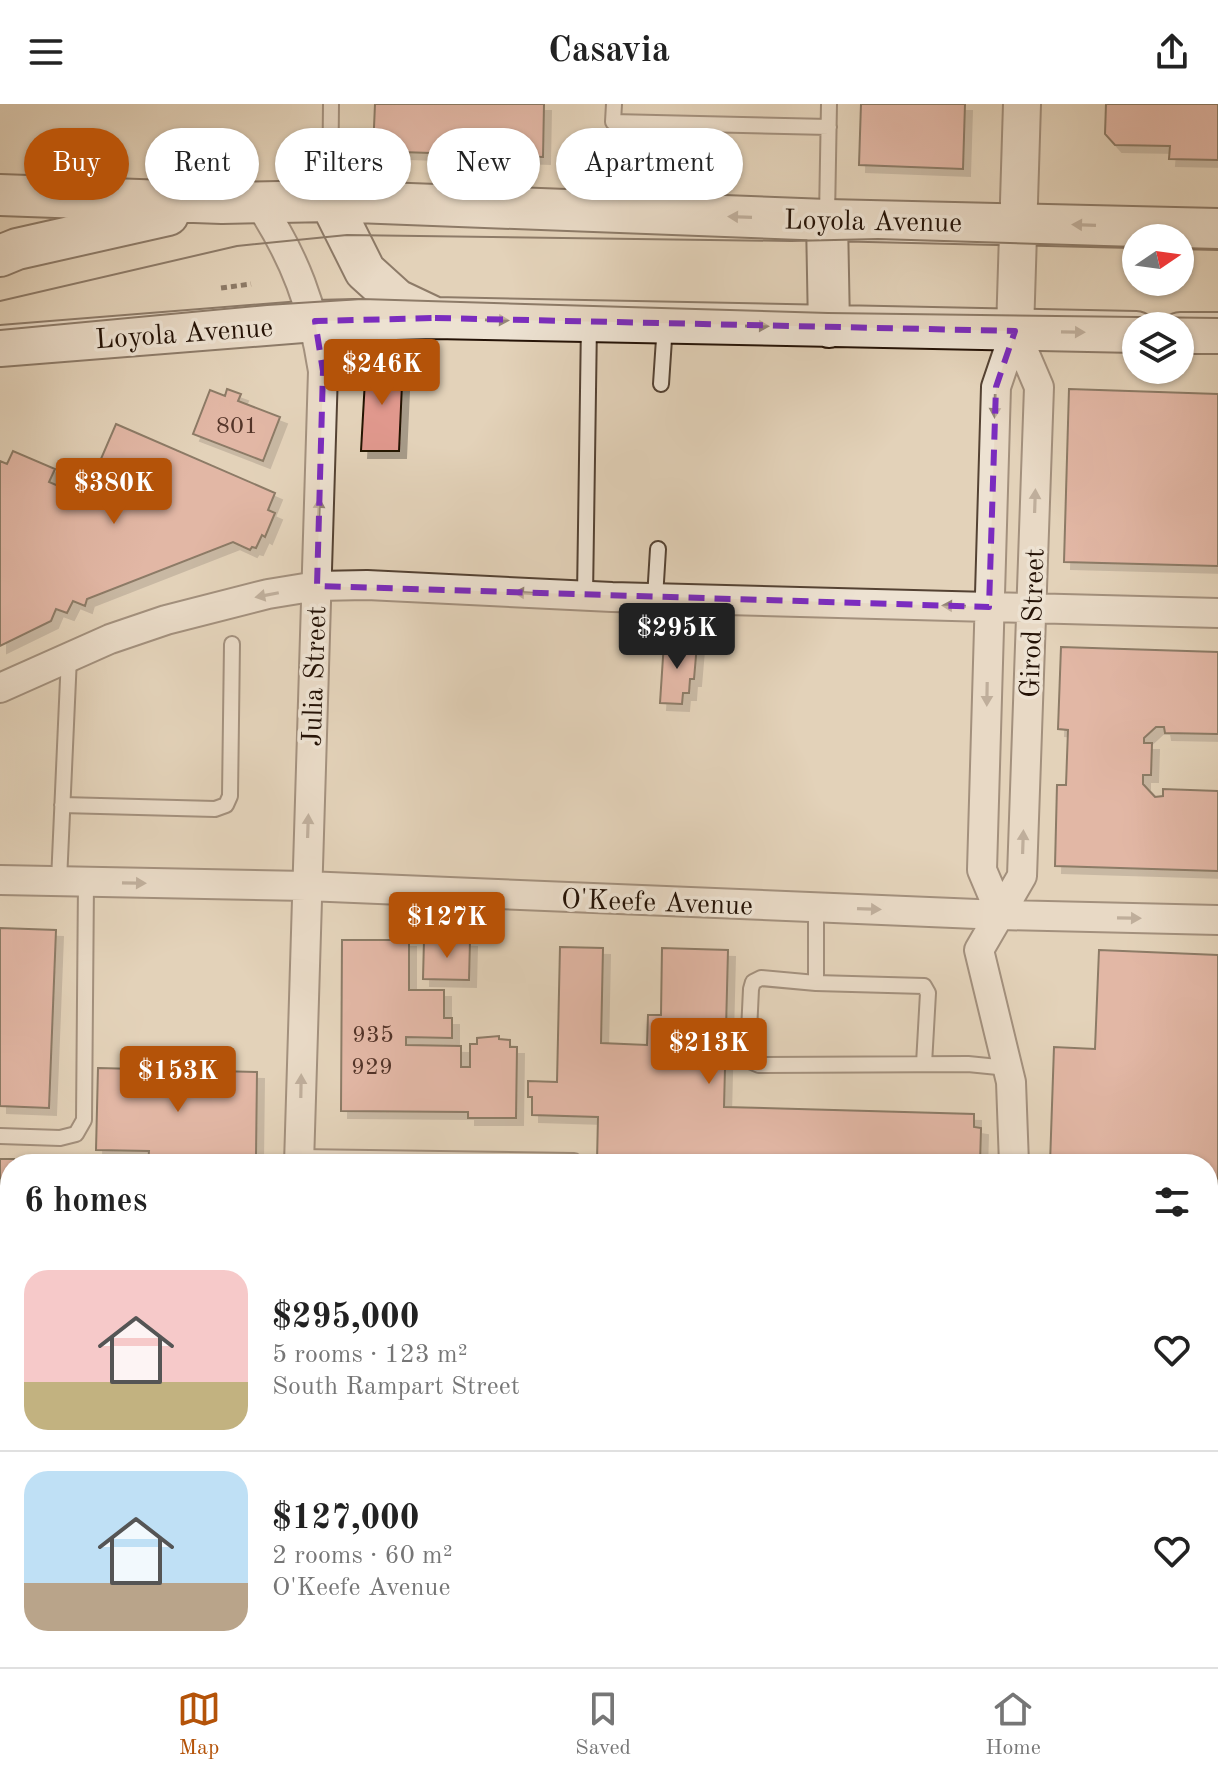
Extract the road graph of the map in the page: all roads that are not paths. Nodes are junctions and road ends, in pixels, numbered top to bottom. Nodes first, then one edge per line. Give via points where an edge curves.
1 (331, 104) edge
2 (614, 104) edge
3 (829, 104) edge
4 (1022, 104) edge
5 (829, 127) junction
6 (0, 195) edge
7 (330, 201) junction
8 (240, 203) junction
9 (827, 220) junction
10 (1018, 223) junction
11 (1218, 229) edge
12 (0, 256) edge
13 (435, 318) junction
14 (315, 321) junction
15 (589, 322) junction
16 (665, 324) junction
17 (829, 327) junction
18 (1015, 331) junction
19 (1122, 332) edge
20 (1194, 333) edge
21 (1218, 333) edge
22 (0, 346) edge
23 (661, 384) dead end
24 (658, 549) dead end
25 (317, 586) junction
26 (585, 596) junction
27 (655, 598) junction
28 (989, 607) junction
29 (1032, 607) junction
30 (1218, 613) edge
31 (232, 644) dead end
32 (69, 657) junction
33 (0, 688) edge
34 (62, 805) junction
35 (0, 880) edge
36 (72, 881) junction
37 (306, 886) junction
38 (816, 907) junction
39 (1001, 915) junction
40 (1218, 920) edge
41 (816, 983) junction
42 (924, 1064) junction
43 (1008, 1068) junction
44 (0, 1136) edge
45 (299, 1154) edge
46 (1014, 1154) edge

1 - 7 lane
2 - 5 lane via 613,122
3 - 5 lane
4 - 10 street, Girod Street
5 - 9 lane
6 - 8 main road, Loyola Avenue
7 - 8 main road, Loyola Avenue
9 -> 7 main road, Loyola Avenue
7 - 13 main road via 365,271 397,300
8 - 12 main road
8 - 14 street, Julia Street via 284,241
9 - 10 main road, Loyola Avenue
9 - 17 main road
11 -> 10 main road, Loyola Avenue
10 - 18 street, Girod Street
13 - 14 main road, Loyola Avenue
13 -> 15 main road, Loyola Avenue
14 - 22 main road, Loyola Avenue
25 -> 14 street, Julia Street via 323,371
15 - 16 main road, Loyola Avenue
15 - 26 lane
16 -> 17 main road, Loyola Avenue
16 - 23 lane
17 - 18 main road, Loyola Avenue
18 -> 19 main road, Loyola Avenue
18 -> 28 street, Girod Street via 996,387
29 -> 18 street, Girod Street via 1039,387
20 - 21 main road
24 - 27 lane
26 -> 25 street
25 -> 32 street via 166,620
37 -> 25 street, Julia Street
26 - 27 street
28 -> 27 street
28 - 29 street
28 -> 39 street, Girod Street via 982,870
29 - 30 street
39 -> 29 street, Girod Street via 1022,876
31 - 34 lane via 226,805
32 - 33 street
32 - 34 lane
34 - 36 lane
35 - 36 street, O'Keefe Avenue
36 -> 37 street, O'Keefe Avenue
36 - 44 lane via 84,1120 76,1134 60,1138
37 - 38 street, O'Keefe Avenue
45 -> 37 street, Julia Street
38 -> 39 street, O'Keefe Avenue
38 - 41 lane
39 -> 40 street, O'Keefe Avenue
39 - 43 street, Girod Street via 979,950
41 - 42 lane via 924,986
41 - 42 lane via 761,978 753,982 748,1053 752,1062
42 - 43 lane
43 - 46 street, Girod Street

